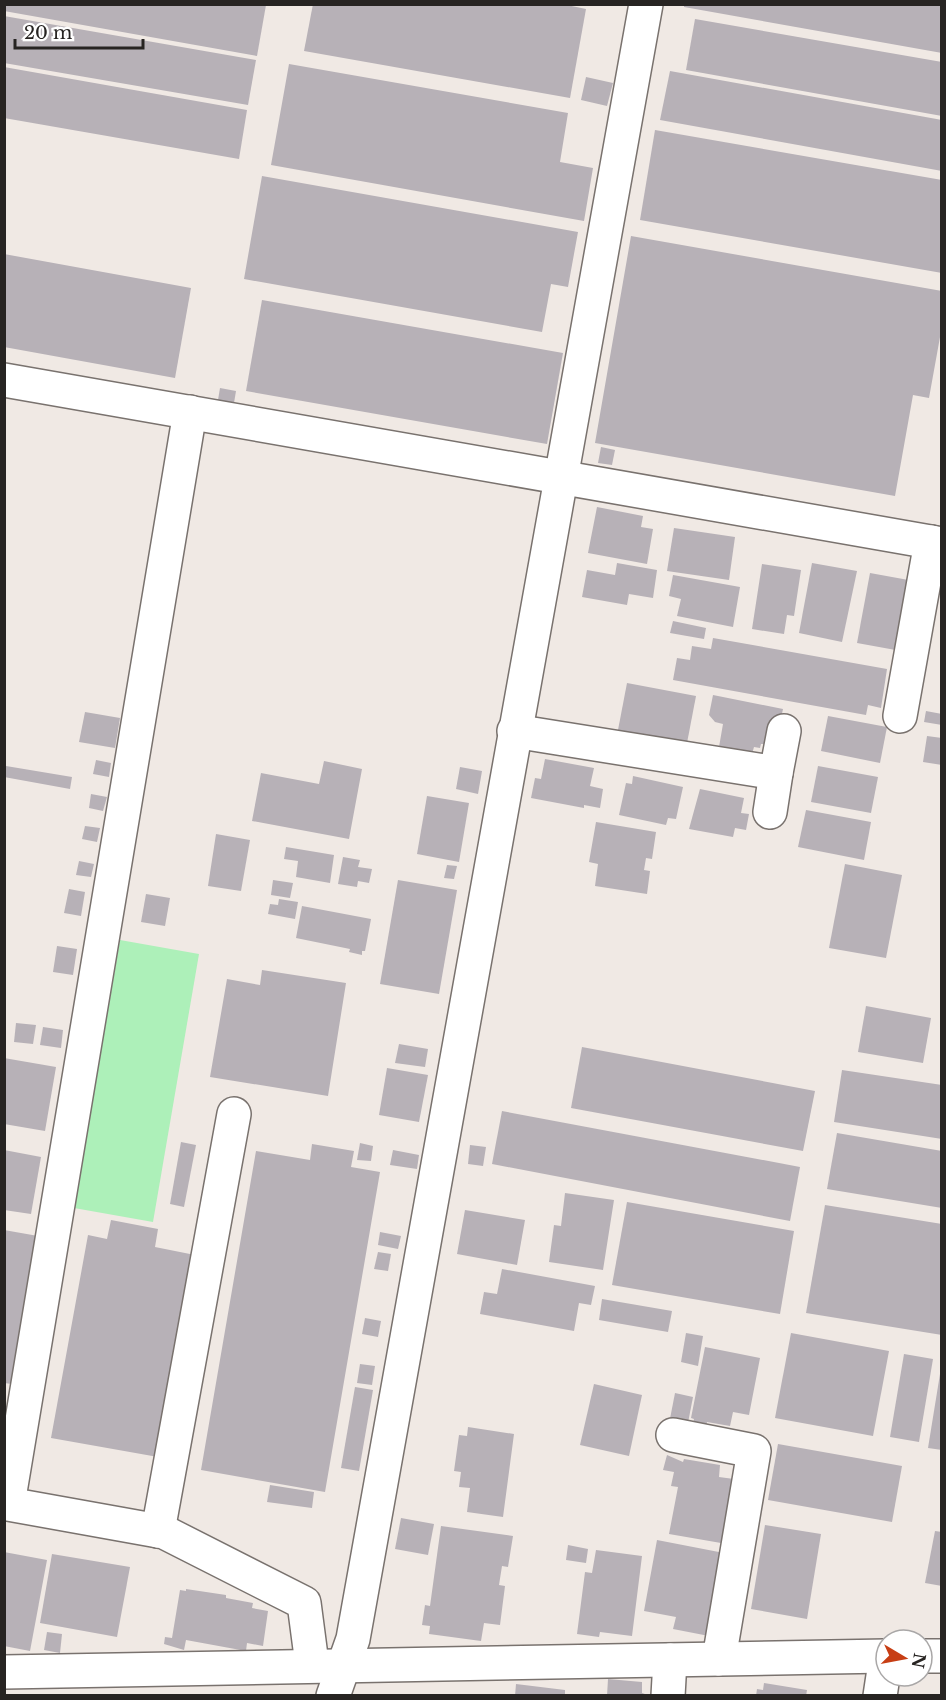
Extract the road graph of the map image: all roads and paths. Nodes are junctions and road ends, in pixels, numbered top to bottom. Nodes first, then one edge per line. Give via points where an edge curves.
1 (646, 4) edge
2 (4, 380) edge
3 (190, 412) junction
4 (561, 477) junction
5 (936, 543) edge
6 (900, 716) dead end
7 (514, 731) junction
8 (783, 731) dead end
9 (776, 772) junction
10 (770, 812) dead end
11 (234, 1114) dead end
12 (673, 1435) dead end
13 (158, 1531) junction
14 (874, 1656) edge
15 (719, 1659) junction
16 (670, 1660) junction
17 (312, 1664) junction
18 (345, 1664) junction
19 (4, 1672) edge
20 (333, 1695) edge
21 (668, 1695) edge

1 - 4 street
2 - 3 street
3 - 4 street
3 - 13 street via 8,1504
4 - 5 street
4 - 7 street
5 - 6 street
7 - 9 street
7 - 18 street via 353,1639
8 - 9 street
9 - 10 street
11 - 13 street
12 - 15 street via 754,1451
13 - 17 street via 304,1603
14 - 15 street
15 - 16 street
16 - 18 street
16 - 21 street
17 - 18 street
17 - 19 street
18 - 20 street

